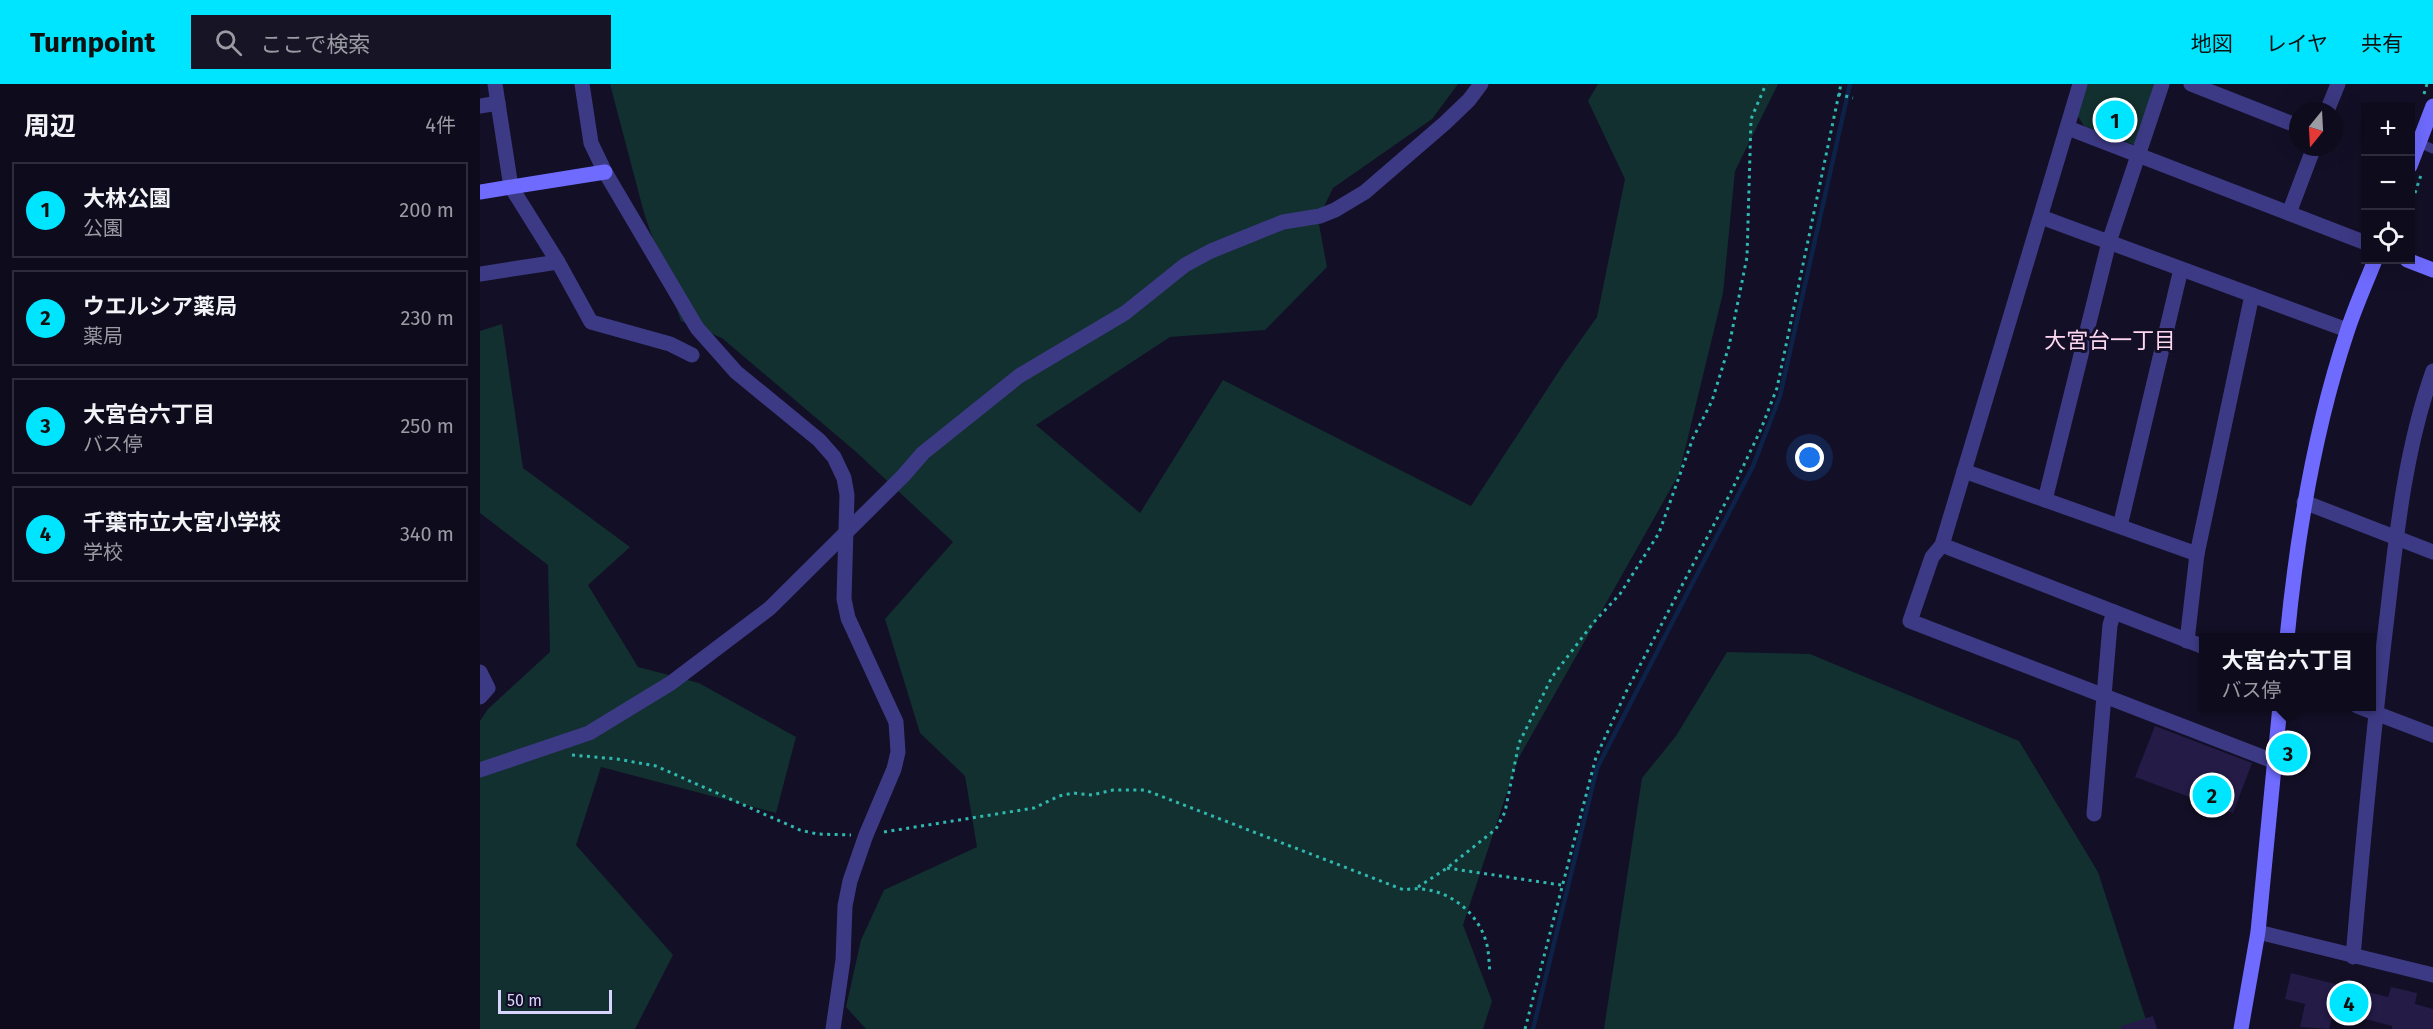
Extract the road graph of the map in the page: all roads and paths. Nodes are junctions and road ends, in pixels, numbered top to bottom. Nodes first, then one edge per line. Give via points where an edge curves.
1 (495, 84) edge
2 (582, 84) edge
3 (1481, 84) edge
4 (1766, 84) edge
5 (1841, 84) edge
6 (2080, 84) edge
7 (2162, 84) edge
8 (2190, 84) edge
9 (2338, 84) edge
10 (1838, 94) junction
11 (1853, 98) dead end
12 (2331, 102) edge
13 (498, 103) junction
14 (480, 106) edge
15 (2433, 106) edge
16 (2289, 122) edge
17 (2068, 128) junction
18 (2426, 146) edge
19 (2139, 155) junction
20 (2311, 156) edge
21 (2415, 160) edge
22 (605, 172) junction
23 (511, 187) junction
24 (480, 192) edge
25 (2289, 213) junction
26 (2041, 217) junction
27 (2361, 241) edge
28 (2109, 242) junction
29 (558, 262) junction
30 (2415, 263) edge
31 (2373, 264) edge
32 (2181, 269) junction
33 (2433, 270) edge
34 (480, 274) edge
35 (2252, 295) junction
36 (2347, 330) junction
37 (693, 355) dead end
38 (2433, 371) edge
39 (1965, 471) junction
40 (2045, 500) junction
41 (2304, 502) junction
42 (2120, 526) junction
43 (845, 535) junction
44 (2396, 538) junction
45 (1942, 545) junction
46 (2433, 552) edge
47 (2197, 554) junction
48 (2114, 612) junction
49 (2288, 633) edge
50 (2187, 641) junction
51 (2199, 645) edge
52 (480, 672) edge
53 (2103, 696) junction
54 (480, 697) edge
55 (2376, 705) edge
56 (2279, 711) edge
57 (2370, 711) edge
58 (2375, 713) junction
59 (2433, 735) edge
60 (572, 754) dead end
61 (2273, 761) junction
62 (480, 770) edge
63 (2094, 814) dead end
64 (866, 835) junction
65 (1447, 868) junction
66 (1562, 886) junction
67 (1418, 887) junction
68 (2258, 932) junction
69 (2353, 957) junction
70 (1490, 973) dead end
71 (2433, 975) edge
72 (833, 1029) edge
73 (1525, 1029) edge
74 (2241, 1029) edge

1 - 13 street
2 - 22 street via 591,143
3 - 43 street via 1445,123 1365,192 1320,216 1283,222 1210,251 1185,265 1125,314 1019,376 923,453
4 - 65 path via 1751,119 1747,257 1729,346 1712,401 1693,438 1659,534 1620,594 1549,683 1519,743 1500,822 1488,837
5 - 10 path
6 - 17 street
7 - 19 street
8 - 16 street
9 - 12 street
10 - 11 path
10 - 66 path via 1777,388 1731,492 1596,757
13 - 14 street
13 - 23 street
15 - 18 street
17 - 19 street
17 - 26 street
18 - 21 street
19 - 25 street
19 - 28 street
20 - 25 street
22 - 23 street
22 - 43 street via 697,328 736,372 819,440 834,457 847,495
23 - 24 street
23 - 29 street
25 - 27 street
26 - 28 street
26 - 39 street
28 - 32 street
28 - 40 street
29 - 34 street
29 - 37 street via 591,322 670,344
30 - 33 street
31 - 36 street
32 - 35 street
32 - 42 street
35 - 36 street
35 - 47 street
36 - 41 street
38 - 44 street via 2409,458
39 - 40 street
39 - 45 street
40 - 42 street
41 - 44 street
41 - 49 street
42 - 47 street
43 - 62 street via 770,608 670,682 589,733
43 - 64 street via 844,599 848,618 896,722 898,738 894,769
44 - 46 street
44 - 55 street
45 - 48 street
45 - 53 street via 1932,557 1910,621
47 - 50 street
48 - 50 street
48 - 53 street
50 - 51 street
52 - 54 street via 488,687
53 - 61 street
53 - 63 street
56 - 61 street
57 - 58 street
58 - 59 street
58 - 69 street
60 - 64 path via 656,766 800,830
61 - 68 street
64 - 67 path via 1034,808 1073,793 1145,790 1404,890
64 - 72 street via 845,906 843,960
65 - 66 path
65 - 67 path
66 - 73 path
67 - 70 path via 1461,902 1487,943
68 - 69 street
68 - 74 street
69 - 71 street

